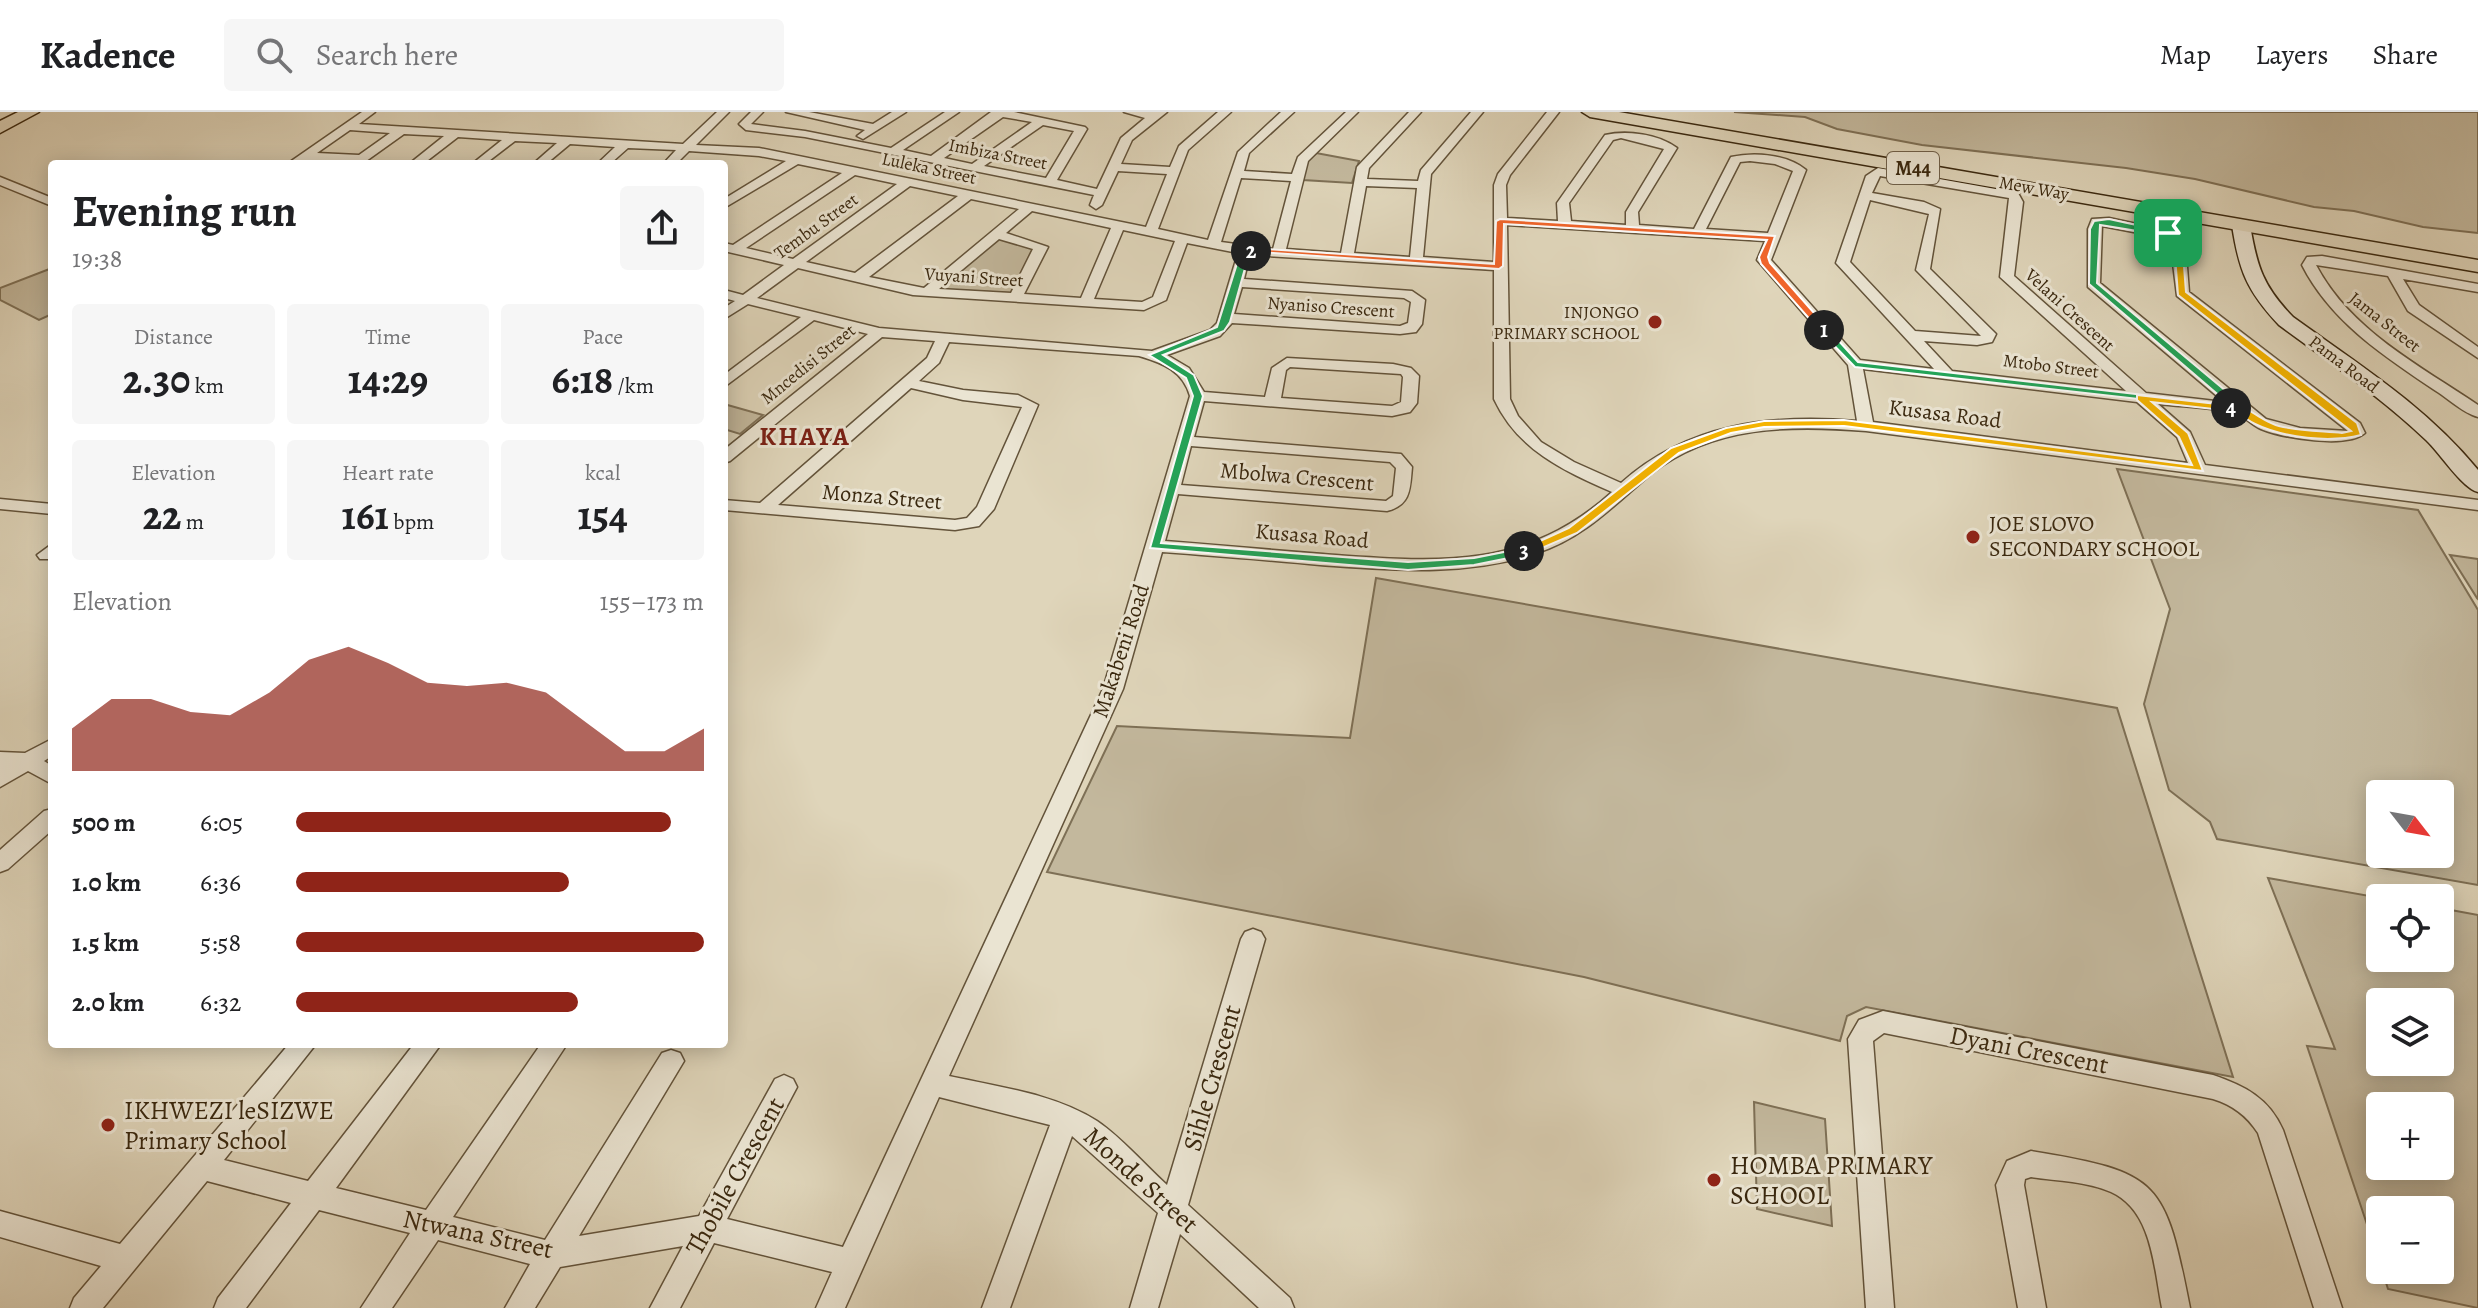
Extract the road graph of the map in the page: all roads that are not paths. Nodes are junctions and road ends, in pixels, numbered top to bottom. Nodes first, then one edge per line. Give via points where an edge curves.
1 (31, 112) edge
2 (369, 112) edge
3 (723, 112) edge
4 (757, 112) edge
5 (792, 112) edge
6 (900, 112) edge
7 (953, 112) edge
8 (999, 112) edge
9 (1130, 112) edge
10 (1225, 112) edge
11 (1288, 112) edge
12 (1352, 112) edge
13 (1415, 112) edge
14 (1477, 112) edge
15 (1553, 112) edge
16 (1590, 112) edge
17 (1158, 114) edge
18 (1041, 121) junction
19 (349, 127) junction
20 (0, 128) edge
21 (874, 128) junction
22 (402, 130) junction
23 (456, 133) junction
24 (514, 136) junction
25 (568, 140) junction
26 (626, 143) junction
27 (851, 143) junction
28 (687, 147) junction
29 (892, 152) junction
30 (305, 156) junction
31 (797, 159) junction
32 (299, 160) edge
33 (340, 160) edge
34 (360, 160) edge
35 (420, 160) edge
36 (483, 160) edge
37 (544, 160) edge
38 (607, 160) edge
39 (673, 160) edge
40 (933, 160) junction
41 (1112, 167) junction
42 (974, 168) junction
43 (854, 170) junction
44 (1174, 171) junction
45 (1235, 174) junction
46 (1297, 178) junction
47 (0, 181) edge
48 (908, 182) junction
49 (1360, 182) junction
50 (1049, 183) junction
51 (1423, 185) junction
52 (1101, 193) junction
53 (969, 194) junction
54 (1866, 196) junction
55 (48, 200) edge
56 (728, 202) edge
57 (1029, 207) junction
58 (1090, 219) junction
59 (1500, 221) junction
60 (1119, 225) junction
61 (1565, 225) junction
62 (2241, 225) junction
63 (1633, 229) junction
64 (1150, 232) junction
65 (1698, 233) junction
66 (996, 234) junction
67 (1772, 237) junction
68 (1182, 238) junction
69 (1213, 245) junction
70 (729, 248) edge
71 (1245, 251) junction
72 (1279, 252) junction
73 (1347, 257) junction
74 (1416, 261) junction
75 (795, 264) junction
76 (1499, 266) junction
77 (2478, 266) edge
78 (2393, 273) junction
79 (858, 278) junction
80 (1237, 283) junction
81 (2478, 288) edge
82 (927, 292) junction
83 (728, 295) edge
84 (1016, 297) junction
85 (746, 300) junction
86 (1086, 302) junction
87 (728, 312) edge
88 (811, 316) junction
89 (1227, 318) junction
90 (879, 332) junction
91 (1910, 335) junction
92 (944, 337) junction
93 (2476, 351) edge
94 (1154, 355) junction
95 (1855, 364) junction
96 (1947, 374) junction
97 (728, 379) edge
98 (909, 383) junction
99 (1198, 396) junction
100 (2141, 398) junction
101 (1272, 402) junction
102 (2241, 409) junction
103 (2478, 412) edge
104 (1866, 426) junction
105 (1186, 441) junction
106 (728, 455) edge
107 (2199, 469) junction
108 (2478, 485) edge
109 (1172, 489) junction
110 (1622, 490) junction
111 (9, 505) edge
112 (728, 505) edge
113 (2478, 505) edge
114 (764, 508) junction
115 (48, 509) edge
116 (0, 519) edge
117 (1154, 546) junction
118 (48, 748) edge
119 (0, 760) edge
120 (28, 761) junction
121 (48, 774) edge
122 (0, 779) edge
123 (48, 821) edge
124 (0, 863) edge
125 (1253, 939) dead end
126 (301, 1048) edge
127 (426, 1048) edge
128 (552, 1048) edge
129 (671, 1061) dead end
130 (932, 1084) junction
131 (784, 1087) dead end
132 (1066, 1117) junction
133 (201, 1167) junction
134 (313, 1196) junction
135 (1174, 1208) junction
136 (431, 1226) junction
137 (3, 1228) edge
138 (707, 1228) junction
139 (551, 1255) junction
140 (124, 1259) junction
141 (851, 1263) junction
142 (84, 1308) edge
143 (228, 1308) edge
144 (375, 1308) edge
145 (519, 1308) edge
146 (664, 1308) edge
147 (830, 1308) edge
148 (996, 1308) edge
149 (1144, 1308) edge
150 (1280, 1308) edge
151 (1880, 1308) edge
152 (2032, 1308) edge
153 (2176, 1308) edge
154 (2328, 1308) edge

1 - 20 main road
2 - 19 street
3 - 28 street
4 - 27 street, Imbiza Street via 746,127
5 - 21 street
6 - 21 street
7 - 29 street
8 - 18 street
8 - 40 street
9 - 17 street
10 - 44 street via 1187,143
11 - 45 street via 1244,152
12 - 46 street via 1304,158
13 - 49 street via 1366,163
14 - 51 street via 1425,173
15 - 59 street via 1504,174
16 - 62 main road, Mew Way / M44
17 - 41 street via 1127,138
18 - 42 street
18 - 50 street via 1081,129
19 - 22 street, Luleka Street
19 - 30 street
21 - 27 street
22 - 23 street, Luleka Street
22 - 34 street
23 - 24 street, Luleka Street
23 - 35 street
24 - 25 street, Luleka Street
24 - 36 street
25 - 26 street, Luleka Street
25 - 37 street
26 - 28 street, Luleka Street
26 - 38 street
27 - 29 street, Imbiza Street
28 - 31 street, Luleka Street
28 - 39 street
29 - 40 street, Imbiza Street
30 - 32 street
30 - 33 street
31 - 43 street, Luleka Street
31 - 56 street
40 - 42 street, Imbiza Street
41 - 44 street
41 - 52 street
42 - 50 street, Imbiza Street
43 - 48 street, Luleka Street
43 - 70 street
44 - 64 street
45 - 46 street
45 - 69 street
46 - 72 street
47 - 55 street
48 - 53 street, Luleka Street
48 - 75 street, Tembu Street
49 - 51 street
49 - 73 street
50 - 52 street, Imbiza Street
51 - 74 street
52 - 58 street
53 - 57 street, Luleka Street
53 - 79 street
54 - 91 street, Velani Crescent via 1843,263
54 - 91 street via 1936,212 1923,270 1989,336 1977,341
54 - 100 street, Velani Crescent via 1872,176 1883,172 2014,196 2007,277
57 - 58 street, Luleka Street
57 - 66 street
58 - 60 street, Luleka Street
59 - 61 street
59 - 76 street
60 - 64 street, Luleka Street
60 - 86 street
61 - 63 street
61 - 63 street via 1563,203 1606,140 1621,135 1671,148 1632,212
62 - 77 main road, Mew Way / M44
62 - 108 street, Pama Road via 2246,268 2267,302 2429,429
63 - 65 street
64 - 68 street, Luleka Street
65 - 67 street
65 - 67 street via 1733,162 1747,157 1800,170
66 - 82 street
66 - 84 street via 1041,247
67 - 95 street via 1766,264
68 - 69 street, Luleka Street
68 - 86 street, Vuyani Street via 1157,303
69 - 71 street, Luleka Street
70 - 75 street, Vuyani Street
71 - 72 street, Luleka Street
71 - 80 street
72 - 73 street, Luleka Street
73 - 74 street, Luleka Street
74 - 76 street, Luleka Street
75 - 79 street, Vuyani Street
75 - 85 street, Tembu Street
76 - 110 street via 1500,386 1507,414 1544,452
78 - 81 street, Jama Street
78 - 93 street via 2413,308
78 - 103 street, Jama Street via 2322,260 2309,265 2334,306
79 - 82 street, Vuyani Street
80 - 89 street
80 - 89 street, Nyaniso Crescent via 1407,294 1418,300 1415,324 1400,330
82 - 84 street, Vuyani Street
83 - 85 street
84 - 86 street, Vuyani Street
85 - 87 street, Tembu Street
85 - 88 street
88 - 90 street
88 - 97 street
89 - 94 street via 1215,333
90 - 92 street
90 - 106 street, Mncedisi Street
91 - 96 street, Velani Crescent
92 - 94 street
92 - 98 street via 934,360
94 - 99 street via 1191,377
95 - 96 street, Mtobo Street
95 - 104 street
96 - 100 street, Mtobo Street
98 - 114 street
98 - 114 street, Monza Street via 1030,405 980,517 955,525
99 - 101 street
99 - 105 street, Makabeni Road
100 - 102 street, Mtobo Street
100 - 107 street, Velani Crescent via 2184,435
101 - 101 street via 1399,411 1409,403 1411,376 1393,368 1287,362 1279,368
102 - 102 street via 2278,429 2342,437 2357,433 2182,293 2174,236 2097,222 2093,284
104 - 107 street, Kusasa Road
104 - 110 street, Kusasa Road via 1790,423 1729,430 1675,451
105 - 109 street, Makabeni Road
105 - 109 street, Mbolwa Crescent via 1395,457 1404,467 1401,496 1387,506
107 - 113 street, Kusasa Road
109 - 117 street, Makabeni Road
110 - 117 street, Kusasa Road via 1593,517 1556,540 1452,564 1408,566
111 - 115 street
111 - 116 street
112 - 114 street, Monza Street
117 - 130 street, Makabeni Road via 1113,689
118 - 120 street
119 - 120 street
120 - 121 street
120 - 122 street
123 - 124 street
125 - 135 street, Sihle Crescent
126 - 133 street
127 - 134 street
128 - 136 street
129 - 139 street
130 - 132 street, Monde Street
130 - 141 street, Makabeni Road
131 - 138 street, Thobile Crescent
132 - 135 street, Monde Street via 1088,1130
132 - 148 street
133 - 134 street, Ntwana Street
133 - 140 street
134 - 136 street, Ntwana Street
134 - 143 street
135 - 149 street, Sihle Crescent
135 - 150 street, Monde Street
136 - 139 street, Ntwana Street
136 - 144 street
137 - 140 street
138 - 139 street, Ntwana Street
138 - 141 street, Ntwana Street
138 - 146 street, Thobile Crescent
139 - 145 street
140 - 142 street
141 - 147 street, Makabeni Road
151 - 154 street, Dyani Crescent via 1860,1039 1868,1028 1883,1022 2213,1087 2242,1098 2270,1130
152 - 153 street via 2010,1185 2020,1166 2031,1164 2106,1178 2146,1201

